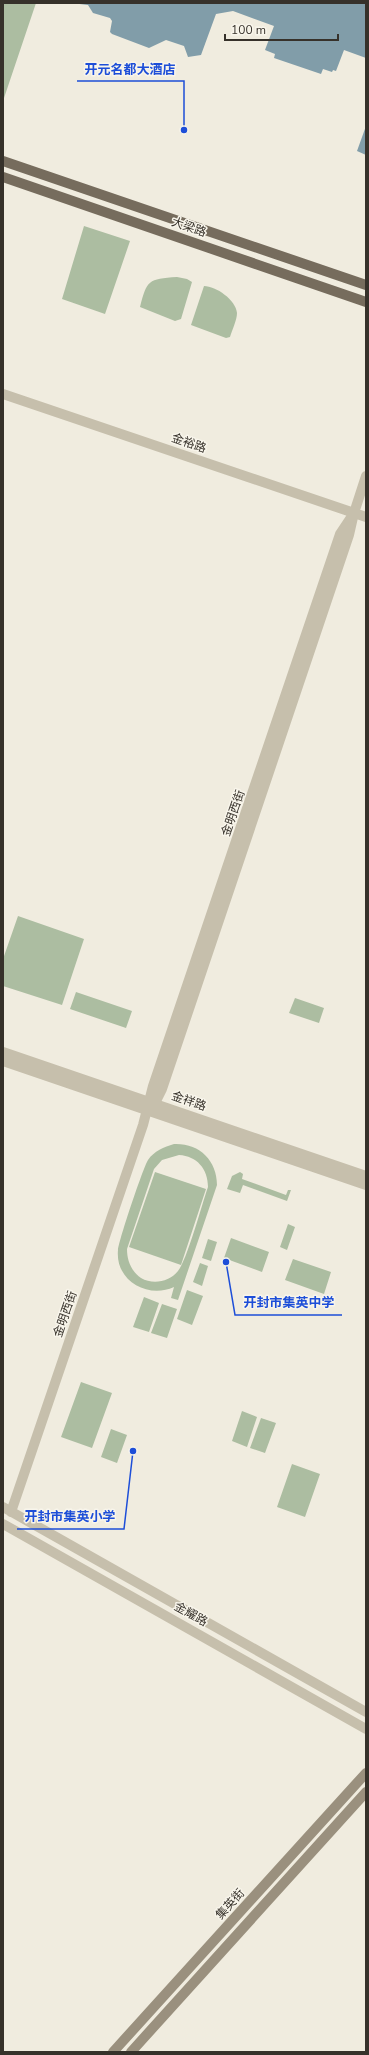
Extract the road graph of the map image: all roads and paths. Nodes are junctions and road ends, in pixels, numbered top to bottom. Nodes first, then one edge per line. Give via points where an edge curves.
1 (3, 161) edge
2 (3, 177) edge
3 (366, 285) edge
4 (366, 302) edge
5 (3, 394) edge
6 (366, 476) edge
7 (354, 513) junction
8 (366, 517) edge
9 (3, 1052) edge
10 (3, 1061) edge
11 (150, 1106) junction
12 (366, 1176) edge
13 (366, 1185) edge
14 (7, 1510) edge
15 (3, 1524) edge
16 (366, 1712) edge
17 (366, 1729) edge
18 (366, 1773) edge
19 (366, 1792) edge
20 (113, 2052) edge
21 (131, 2052) edge

1 - 3 main road, 大梁路
2 - 4 main road, 大梁路
5 - 7 street, 金裕路
6 - 7 street, 金明西街
7 - 8 street, 金裕路
7 - 11 street, 金明西街 via 349,535 162,1089
9 - 11 street, 金祥路
10 - 11 street, 金祥路
11 - 12 street, 金祥路
11 - 13 street, 金祥路
11 - 14 street, 金明西街
14 - 16 street, 金耀路
15 - 17 street, 金耀路
18 - 20 main road, 集英街
19 - 21 main road

